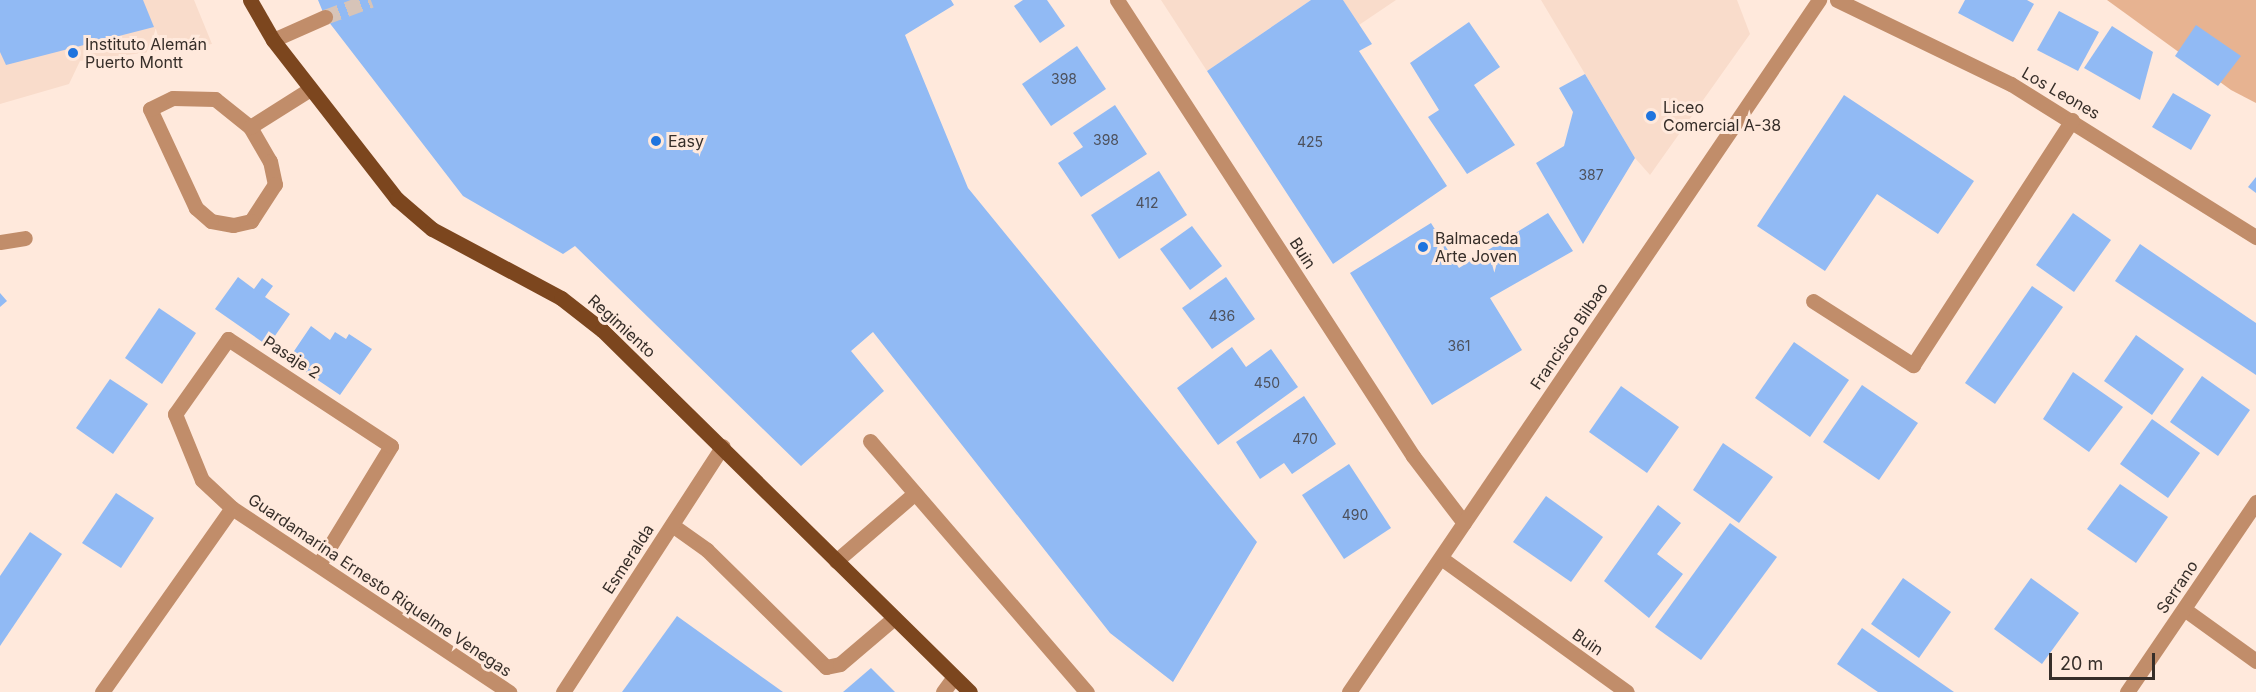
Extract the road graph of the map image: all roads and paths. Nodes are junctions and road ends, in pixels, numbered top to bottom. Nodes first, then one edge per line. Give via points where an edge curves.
1 (250, 0) edge
2 (1117, 0) edge
3 (1819, 0) edge
4 (1837, 0) edge
5 (325, 17) tunnel mouth
6 (273, 40) junction
7 (310, 89) junction
8 (2072, 120) junction
9 (250, 127) junction
10 (2256, 237) edge
11 (25, 238) dead end
12 (0, 242) edge
13 (1813, 301) dead end
14 (870, 441) dead end
15 (723, 446) junction
16 (915, 493) junction
17 (2256, 502) edge
18 (231, 508) junction
19 (1464, 523) junction
20 (672, 525) junction
21 (1441, 558) junction
22 (836, 561) junction
23 (319, 564) junction
24 (2184, 609) junction
25 (894, 618) junction
26 (2256, 661) edge
27 (953, 678) junction
28 (102, 692) edge
29 (509, 692) edge
30 (563, 692) edge
31 (943, 692) edge
32 (970, 692) edge
33 (1087, 692) edge
34 (1349, 692) edge
35 (1627, 692) edge
36 (2127, 692) edge

1 - 6 main road, Regimiento
2 - 19 street, Buin via 1413,456
3 - 19 street, Francisco Bilbao
4 - 8 street, Los Leones
5 - 6 street
6 - 7 main road, Regimiento
7 - 9 street
7 - 15 main road, Regimiento via 413,214 581,312
8 - 10 street, Los Leones
8 - 13 street via 1913,365
9 - 9 street via 214,99 173,98 150,109 196,208 211,221 233,225 251,221 274,184 270,161
11 - 12 street
14 - 16 street
15 - 20 street, Esmeralda
15 - 22 main road, Regimiento
16 - 22 street
16 - 33 street
17 - 24 street, Serrano
18 - 23 street, Guardamarina Ernesto Riquelme Venegas
18 - 23 street, Pasaje 2 via 202,480 175,414 228,339 391,446
18 - 28 street
19 - 21 street, Francisco Bilbao
20 - 25 street via 707,550 826,667 840,664
20 - 30 street, Esmeralda
21 - 34 street, Francisco Bilbao
21 - 35 street, Buin
22 - 25 main road, Regimiento
23 - 29 street, Guardamarina Ernesto Riquelme Venegas
24 - 26 street
24 - 36 street, Serrano
25 - 27 main road, Regimiento
27 - 31 street
27 - 32 main road, Regimiento

